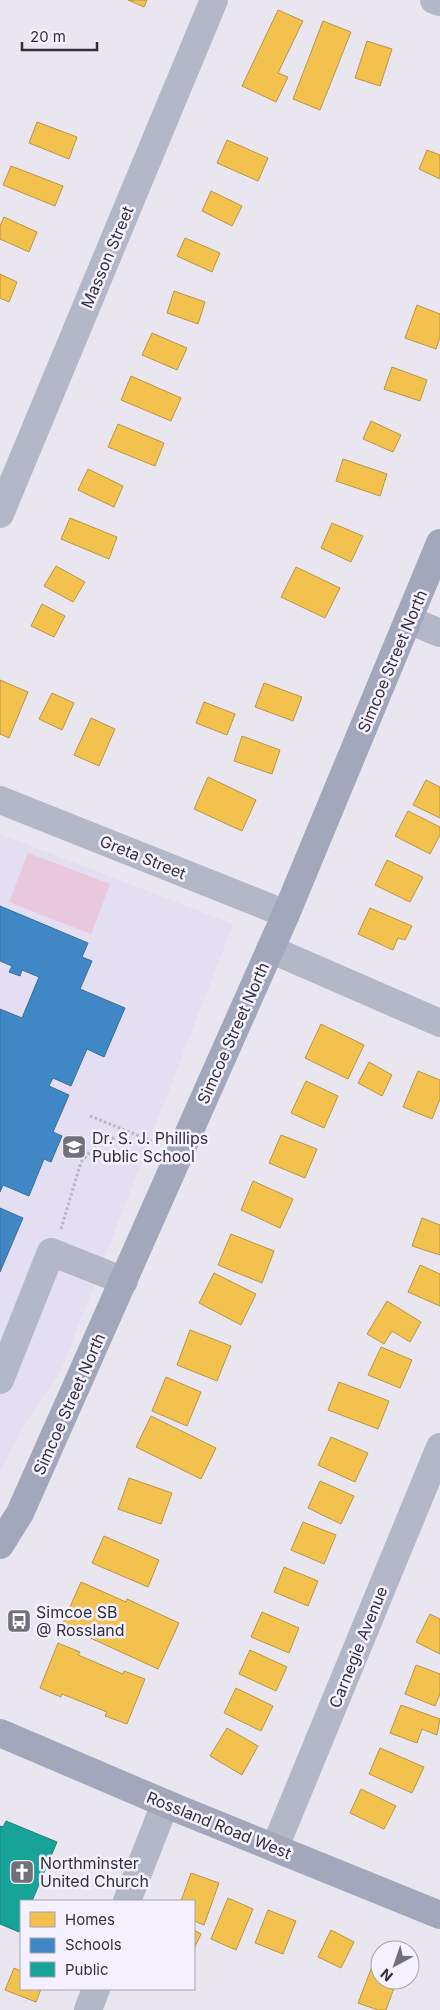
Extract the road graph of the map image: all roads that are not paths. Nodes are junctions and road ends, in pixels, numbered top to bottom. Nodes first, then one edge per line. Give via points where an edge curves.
1 (214, 0) edge
2 (434, 0) edge
3 (440, 2) edge
4 (0, 514) edge
5 (440, 542) edge
6 (409, 620) junction
7 (440, 633) edge
8 (0, 800) edge
9 (286, 914) junction
10 (270, 949) junction
11 (440, 1022) edge
12 (124, 1281) junction
13 (0, 1380) edge
14 (440, 1447) edge
15 (0, 1545) edge
16 (0, 1733) edge
17 (165, 1804) junction
18 (275, 1848) junction
19 (128, 1900) edge
20 (440, 1914) edge
21 (96, 1990) edge
22 (88, 2010) edge

1 - 4 street, Masson Street
2 - 3 street
5 - 6 main road, Simcoe Street North
6 - 7 street
6 - 9 main road, Simcoe Street North
8 - 9 street, Greta Street
9 - 10 main road, Simcoe Street North
10 - 11 street
10 - 12 main road, Simcoe Street North
12 - 13 street via 50,1252
12 - 15 main road, Simcoe Street North via 20,1513
14 - 18 street, Carnegie Avenue
16 - 17 main road, Rossland Road West
17 - 18 main road, Rossland Road West
17 - 19 street
18 - 20 main road, Rossland Road West
21 - 22 street

